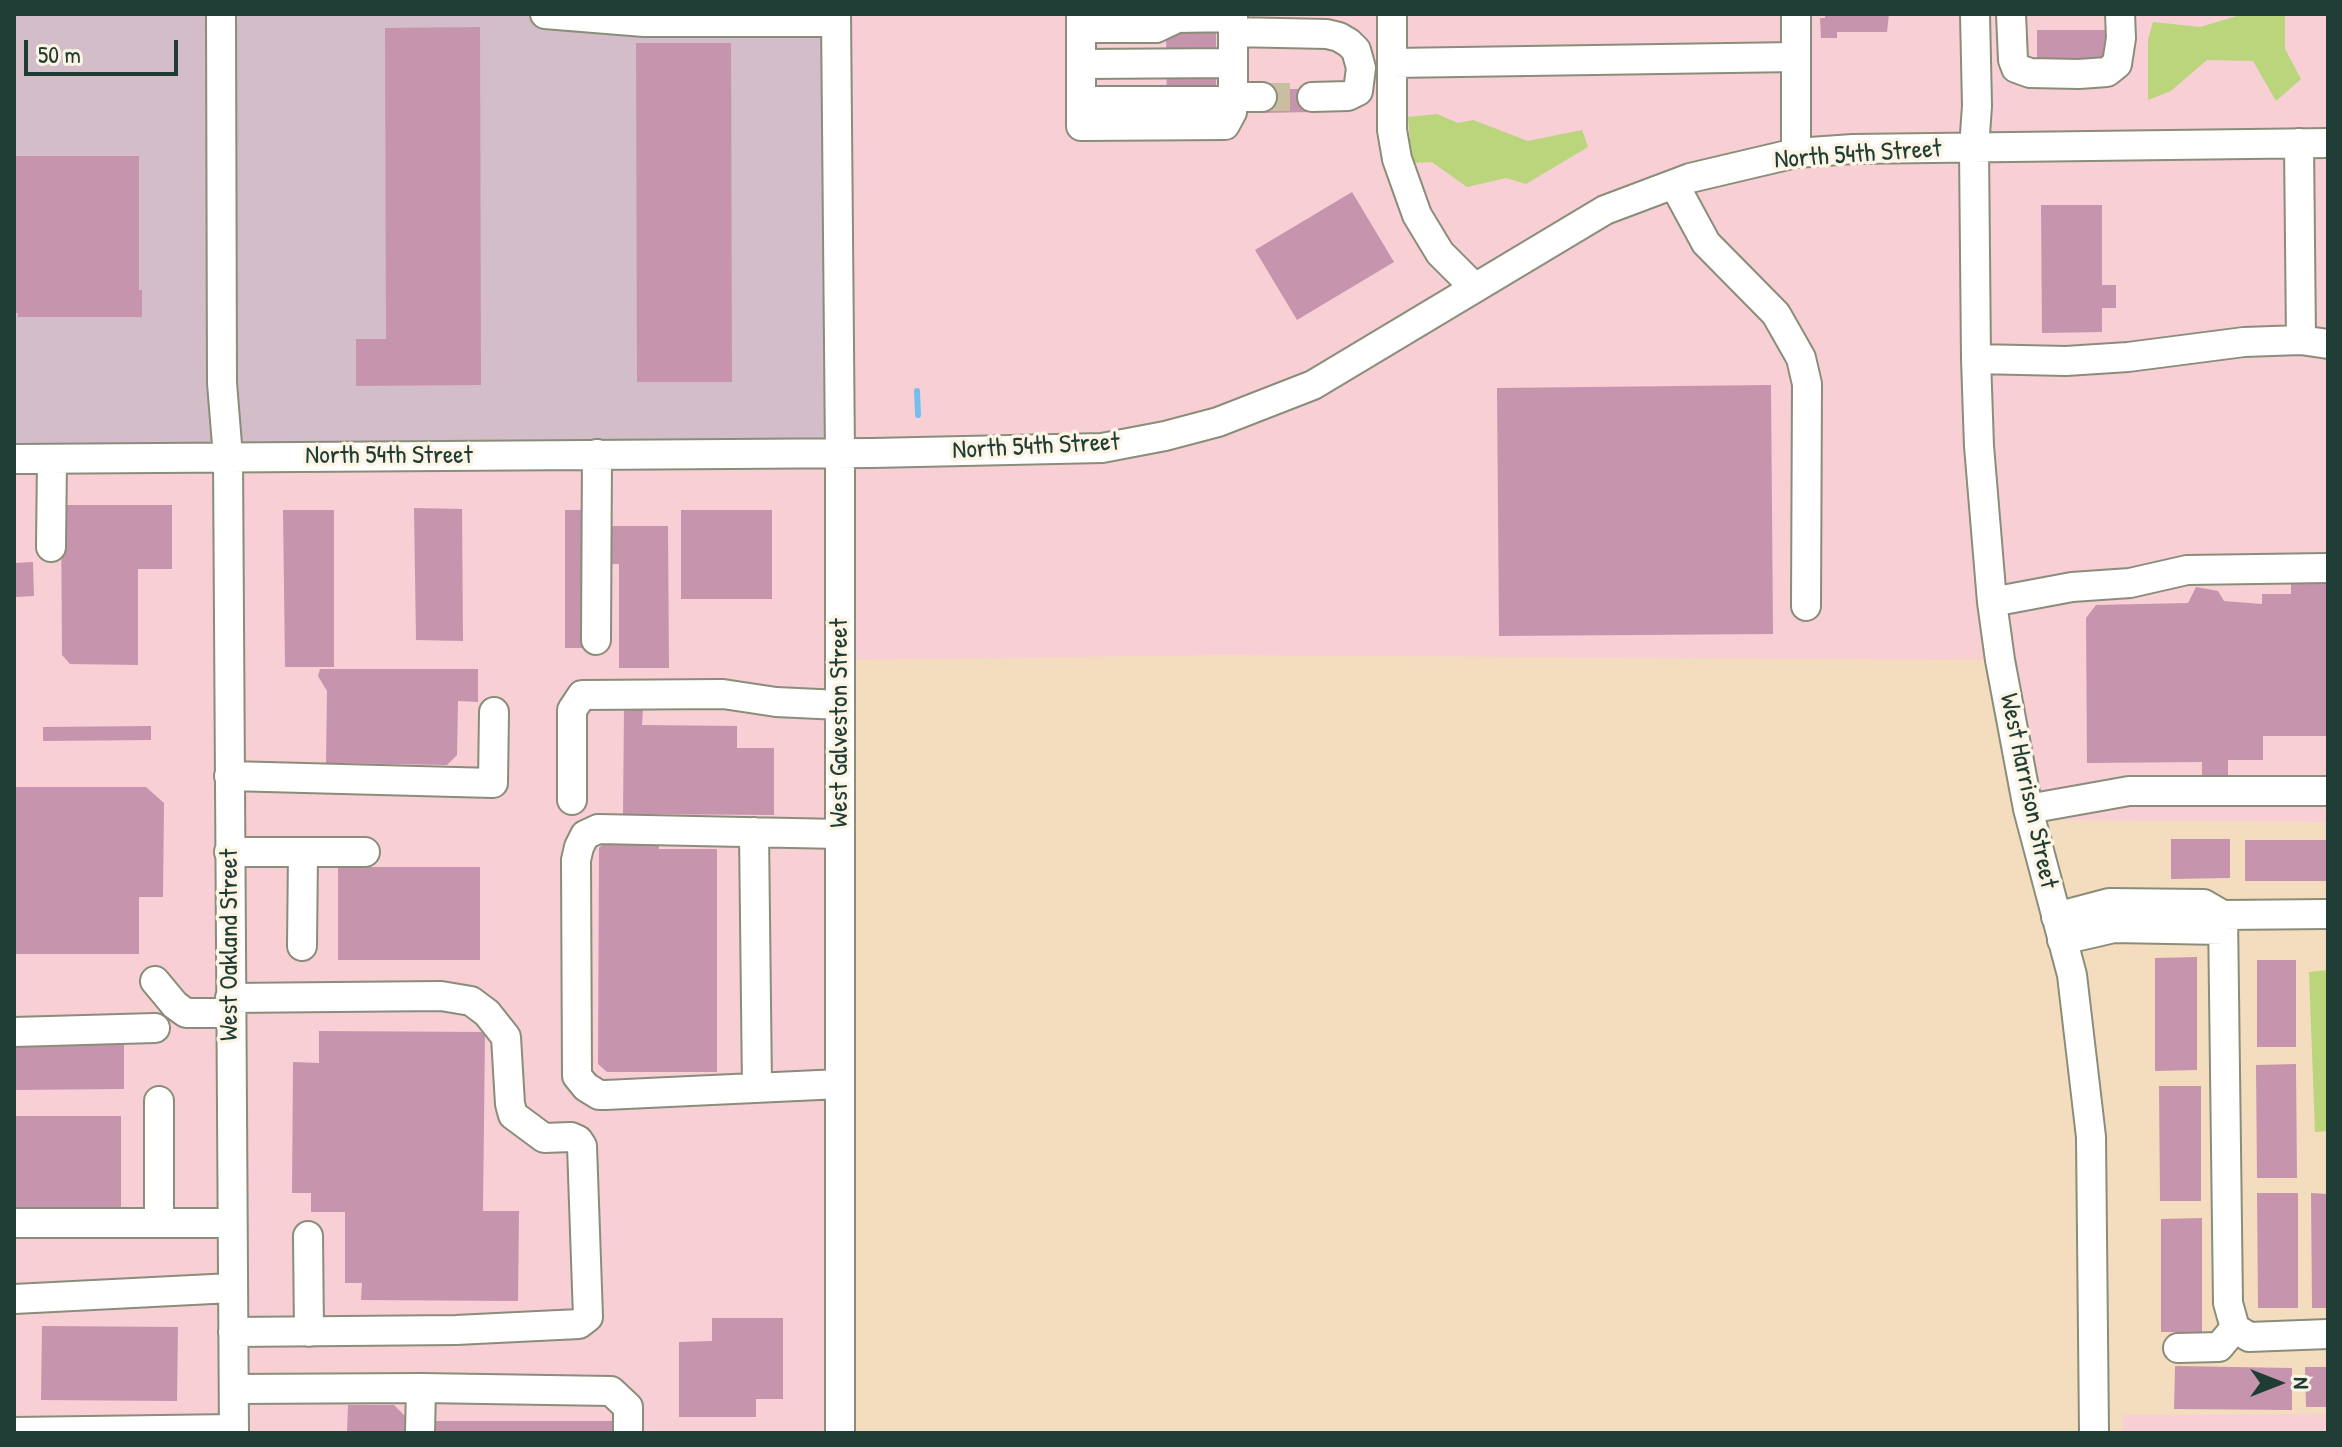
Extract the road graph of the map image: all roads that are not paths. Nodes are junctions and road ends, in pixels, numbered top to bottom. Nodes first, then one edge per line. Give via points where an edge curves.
1 (221, 14) edge
2 (545, 14) edge
3 (1392, 14) edge
4 (1796, 14) edge
5 (1975, 14) edge
6 (2011, 14) edge
7 (2120, 14) edge
8 (836, 18) edge
9 (1796, 57) junction
10 (1233, 61) edge
11 (1081, 63) edge
12 (1393, 63) junction
13 (1262, 97) dead end
14 (1312, 97) tunnel mouth
15 (2299, 143) junction
16 (2328, 143) edge
17 (1974, 148) junction
18 (1796, 153) junction
19 (1674, 184) junction
20 (1475, 288) junction
21 (2314, 342) edge
22 (1976, 359) junction
23 (597, 454) junction
24 (840, 454) junction
25 (228, 457) junction
26 (14, 459) edge
27 (52, 459) junction
28 (51, 547) dead end
29 (2328, 568) edge
30 (1992, 602) junction
31 (1806, 606) dead end
32 (596, 640) dead end
33 (840, 705) junction
34 (494, 712) dead end
35 (229, 776) junction
36 (2328, 791) edge
37 (572, 800) dead end
38 (2028, 809) junction
39 (754, 832) junction
40 (840, 834) junction
41 (229, 852) junction
42 (303, 852) junction
43 (365, 852) dead end
44 (2328, 914) edge
45 (2223, 922) junction
46 (2059, 928) junction
47 (302, 946) dead end
48 (155, 981) dead end
49 (230, 1006) junction
50 (155, 1028) dead end
51 (14, 1032) edge
52 (840, 1084) junction
53 (757, 1088) junction
54 (159, 1101) dead end
55 (14, 1223) edge
56 (159, 1223) junction
57 (232, 1223) junction
58 (308, 1236) dead end
59 (232, 1288) junction
60 (14, 1299) edge
61 (2235, 1328) junction
62 (233, 1332) junction
63 (309, 1332) junction
64 (2328, 1334) edge
65 (2178, 1348) dead end
66 (421, 1388) junction
67 (234, 1389) junction
68 (234, 1431) edge
69 (14, 1432) edge
70 (420, 1433) edge
71 (628, 1433) edge
72 (840, 1433) edge
73 (2094, 1433) edge

1 - 25 street, West Oakland Street via 222,383
2 - 8 street via 644,22
3 - 12 street
4 - 9 street
5 - 17 street, West Harrison Street
6 - 7 street via 2016,68 2079,74 2107,72 2117,64
8 - 24 street, West Galveston Street
9 - 12 street
9 - 18 street
10 - 11 street
10 - 11 street
10 - 11 street via 1225,125 1081,126
10 - 13 street
10 - 14 street via 1327,34 1349,43 1361,68 1358,91
12 - 20 street via 1392,130 1417,215 1440,253
15 - 16 street, North 54th Street
15 - 17 street, North 54th Street
15 - 21 street
17 - 18 street, North 54th Street
17 - 22 street, West Harrison Street
18 - 19 street, North 54th Street
19 - 20 street, North 54th Street via 1605,210
19 - 31 street via 1706,243 1776,314 1801,358 1807,384
20 - 24 street, North 54th Street via 1313,385 1205,426 1087,449
21 - 22 street via 2244,342 2066,361
22 - 30 street, West Harrison Street
23 - 24 street, North 54th Street
23 - 25 street, North 54th Street
23 - 32 street
24 - 33 street, West Galveston Street
25 - 27 street, North 54th Street
25 - 35 street, West Oakland Street
26 - 27 street, North 54th Street
27 - 28 street
29 - 30 street via 2187,570
30 - 38 street, West Harrison Street
33 - 37 street via 723,694 582,695 572,710
33 - 40 street, West Galveston Street
34 - 35 street via 493,783
35 - 41 street, West Oakland Street
36 - 38 street via 2129,791
38 - 46 street, West Harrison Street
39 - 40 street
39 - 53 street
39 - 53 street via 598,829 585,835 576,860 577,1076 599,1095
40 - 52 street, West Galveston Street
41 - 42 street
41 - 49 street, West Oakland Street
42 - 43 street
42 - 47 street
44 - 45 street
45 - 46 street via 2204,904 2109,903
45 - 61 street via 2228,1303
46 - 73 street, West Harrison Street via 2072,975 2091,1137
48 - 49 street via 186,1013
49 - 57 street, West Oakland Street
49 - 63 street via 441,996 471,1001 506,1037 513,1115 544,1138 571,1137 582,1146 585,1322
50 - 51 street
52 - 53 street
52 - 72 street, West Galveston Street
54 - 56 street
55 - 56 street
56 - 57 street
57 - 59 street, West Oakland Street
58 - 63 street
59 - 60 street
59 - 62 street, West Oakland Street
61 - 64 street via 2249,1337
61 - 65 street via 2219,1347
62 - 63 street
62 - 67 street, West Oakland Street
66 - 67 street
66 - 70 street
66 - 71 street via 611,1391 628,1407
67 - 68 street, West Oakland Street
68 - 69 street

